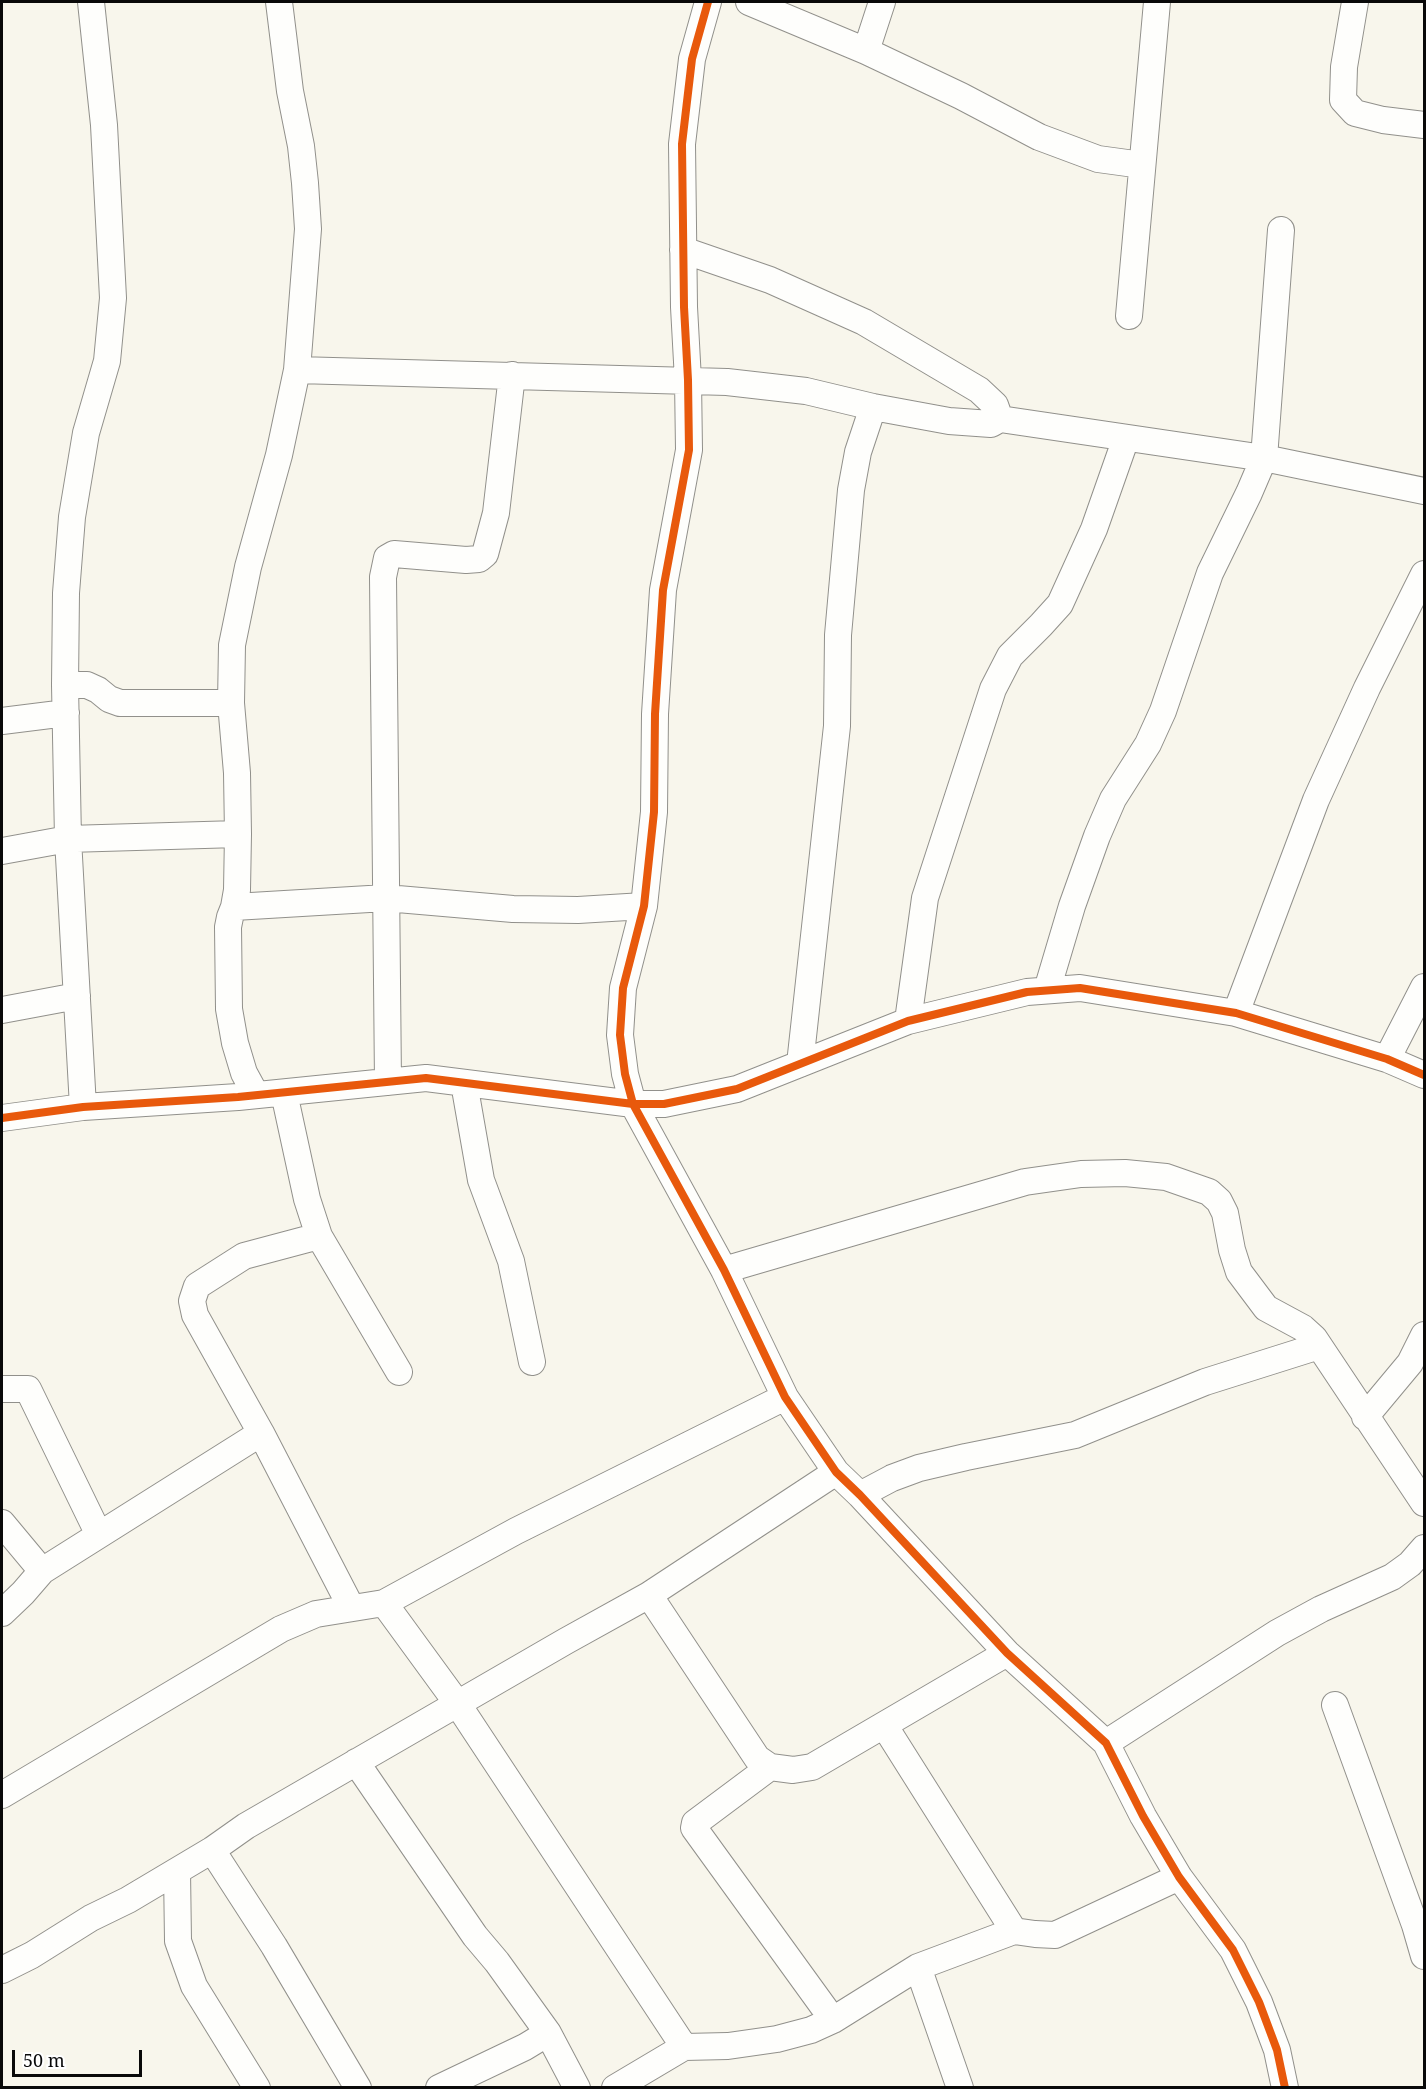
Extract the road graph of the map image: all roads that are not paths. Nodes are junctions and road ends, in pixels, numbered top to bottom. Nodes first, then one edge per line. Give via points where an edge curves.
1 (91, 2) edge
2 (279, 2) edge
3 (708, 2) edge
4 (748, 2) edge
5 (882, 2) edge
6 (1157, 2) edge
7 (1355, 2) edge
8 (866, 51) junction
9 (1425, 125) edge
10 (1142, 165) junction
11 (1281, 230) dead end
12 (683, 250) junction
13 (1129, 316) dead end
14 (297, 370) junction
15 (512, 375) junction
16 (688, 380) junction
17 (873, 407) junction
18 (1000, 419) junction
19 (1126, 438) junction
20 (1264, 458) junction
21 (1425, 491) edge
22 (1425, 574) edge
23 (65, 685) junction
24 (231, 703) junction
25 (66, 713) junction
26 (2, 721) edge
27 (238, 834) junction
28 (68, 839) junction
29 (2, 850) edge
30 (386, 898) junction
31 (644, 906) junction
32 (234, 907) junction
33 (1425, 987) edge
34 (1047, 990) junction
35 (77, 996) junction
36 (2, 1010) edge
37 (1236, 1013) junction
38 (908, 1021) junction
39 (1387, 1059) junction
40 (800, 1065) junction
41 (1425, 1075) edge
42 (388, 1082) junction
43 (464, 1083) junction
44 (284, 1093) junction
45 (255, 1095) junction
46 (633, 1104) junction
47 (83, 1107) junction
48 (2, 1118) edge
49 (318, 1236) junction
50 (724, 1270) junction
51 (1425, 1335) edge
52 (1319, 1346) junction
53 (532, 1362) dead end
54 (399, 1372) dead end
55 (2, 1389) edge
56 (785, 1397) junction
57 (1365, 1417) junction
58 (261, 1434) junction
59 (836, 1472) junction
60 (860, 1495) junction
61 (1425, 1503) edge
62 (2, 1523) edge
63 (99, 1535) junction
64 (1425, 1548) edge
65 (42, 1571) junction
66 (650, 1596) junction
67 (384, 1603) junction
68 (351, 1607) junction
69 (2, 1613) edge
70 (1007, 1653) junction
71 (457, 1703) junction
72 (1335, 1705) dead end
73 (884, 1725) junction
74 (1106, 1743) junction
75 (356, 1762) junction
76 (770, 1767) junction
77 (2, 1795) edge
78 (212, 1850) junction
79 (177, 1871) junction
80 (1179, 1877) junction
81 (1420, 1925) edge
82 (1014, 1931) junction
83 (1425, 1956) edge
84 (918, 1967) junction
85 (2, 1970) edge
86 (834, 2020) junction
87 (548, 2033) junction
88 (684, 2047) junction
89 (257, 2088) edge
90 (358, 2088) edge
91 (440, 2088) edge
92 (577, 2088) edge
93 (615, 2088) edge
94 (960, 2088) edge
95 (1285, 2088) edge

1 - 23 street via 104,125 113,298 107,361 86,433 72,517
2 - 14 street via 303,165 308,229
3 - 12 street via 692,59 682,144
4 - 8 street
5 - 8 street
6 - 10 street
7 - 9 street via 1344,67 1343,100 1355,113
8 - 10 street via 1039,137 1098,159
10 - 13 street
11 - 20 street
12 - 16 street
12 - 18 street via 770,280 864,322 980,390 995,405
14 - 15 street
14 - 24 street via 232,645
15 - 16 street
15 - 30 street via 496,513 485,554 466,560 394,554 387,558 383,577
16 - 17 street via 806,391
16 - 31 street via 689,450 663,590 654,812
17 - 18 street via 949,421 991,424
17 - 40 street via 851,490 838,635 837,726
18 - 19 street
19 - 20 street
19 - 38 street via 1094,529 1060,604 1010,656 993,689 925,898
20 - 21 street
20 - 34 street via 1210,573 1164,711 1113,799 1072,906
22 - 37 street via 1316,800
23 - 24 street via 87,685 120,703
23 - 25 street
24 - 27 street
25 - 26 street
25 - 28 street
27 - 28 street
27 - 32 street
28 - 29 street
28 - 35 street
30 - 31 street via 513,909
30 - 32 street
30 - 42 street
31 - 46 street via 623,988 620,1035
32 - 45 street via 228,927 229,1009 244,1073
33 - 39 street
34 - 37 street via 1080,988
34 - 38 street
35 - 36 street
35 - 47 street
37 - 39 street
38 - 40 street
39 - 41 street
40 - 46 street via 737,1089 664,1104
42 - 43 street via 426,1078
42 - 44 street
43 - 46 street
43 - 53 street via 480,1180 511,1261
44 - 45 street
44 - 49 street
45 - 47 street
46 - 50 street
47 - 48 street
49 - 54 street
49 - 58 street via 244,1256 197,1286 192,1300 195,1315
50 - 52 street via 1025,1182 1081,1174 1166,1177 1209,1192 1219,1201 1239,1272 1266,1308 1303,1328
50 - 56 street
51 - 57 street via 1410,1363
52 - 57 street
52 - 60 street via 1205,1382 1075,1435 919,1468
55 - 63 street via 28,1389
56 - 59 street
56 - 67 street via 516,1531
57 - 61 street
58 - 63 street
58 - 68 street
59 - 60 street
59 - 66 street
60 - 70 street
62 - 65 street
63 - 65 street
64 - 74 street via 1392,1577 1277,1632
65 - 69 street
66 - 71 street
66 - 76 street via 757,1758
67 - 68 street
67 - 71 street
68 - 77 street via 316,1614 281,1629
70 - 73 street
70 - 74 street
71 - 75 street
71 - 88 street
72 - 81 street
73 - 76 street via 812,1767
73 - 82 street
74 - 80 street
75 - 78 street
75 - 87 street via 475,1936
76 - 86 street via 694,1827
78 - 79 street
78 - 90 street
79 - 85 street
79 - 89 street via 178,1941 194,1986
80 - 82 street via 1055,1935
80 - 95 street via 1233,1950 1277,2050
81 - 83 street
82 - 84 street
84 - 86 street
84 - 94 street
86 - 88 street via 777,2038 728,2046
87 - 91 street
87 - 92 street
88 - 93 street

